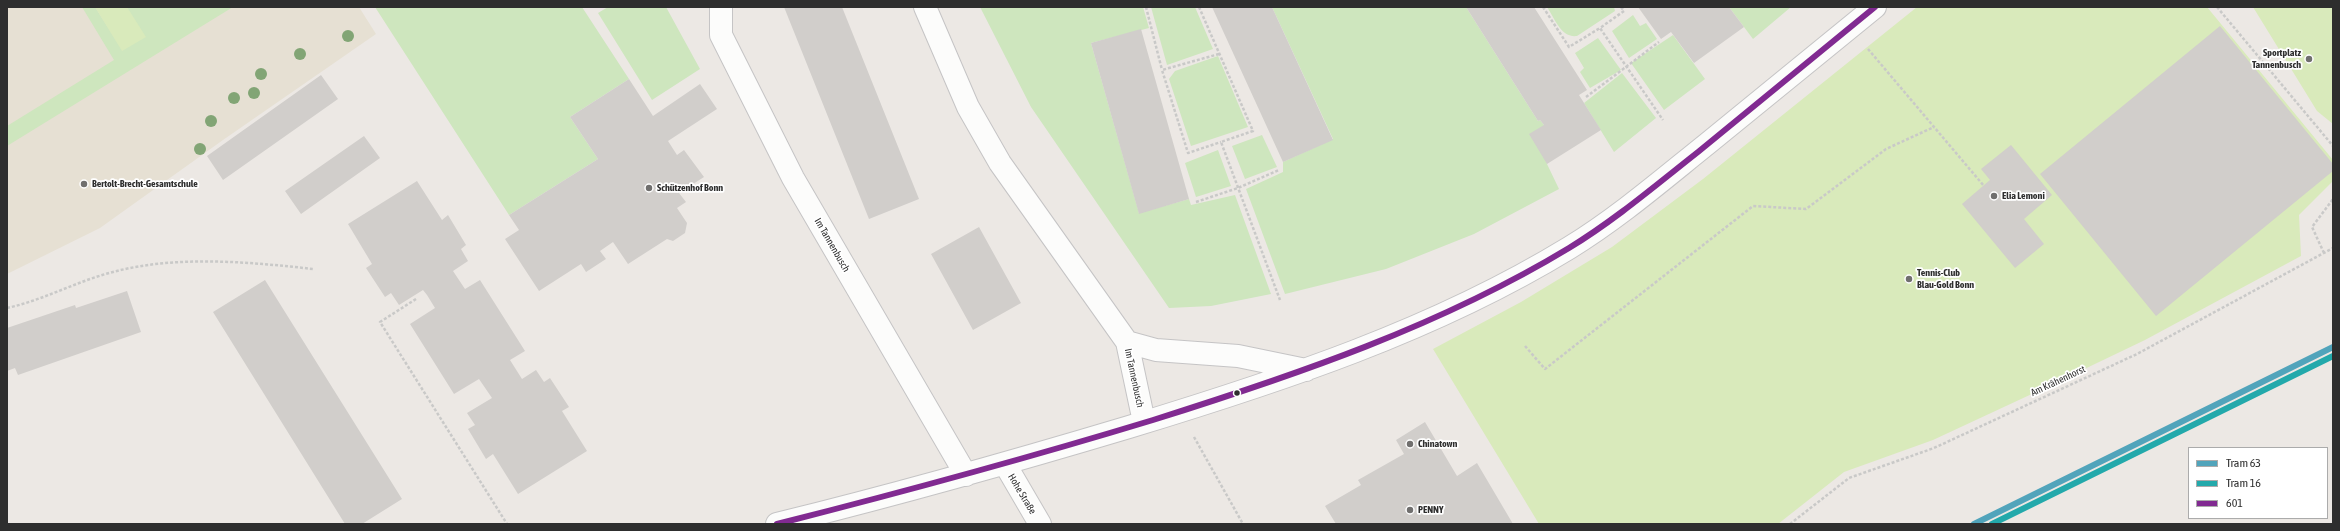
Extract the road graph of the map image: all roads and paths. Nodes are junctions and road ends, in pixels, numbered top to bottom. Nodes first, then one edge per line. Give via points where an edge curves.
1 (721, 7) edge
2 (924, 7) edge
3 (1146, 7) edge
4 (1199, 7) edge
5 (1543, 7) edge
6 (1621, 7) edge
7 (1875, 7) edge
8 (2217, 7) edge
9 (1850, 27) junction
10 (1600, 28) junction
11 (1659, 42) dead end
12 (1219, 54) junction
13 (1626, 66) junction
14 (1162, 70) junction
15 (1586, 97) dead end
16 (1663, 120) dead end
17 (1934, 127) junction
18 (1221, 142) junction
19 (2333, 146) edge
20 (1279, 170) dead end
21 (1984, 186) dead end
22 (1238, 188) junction
23 (2333, 200) edge
24 (1196, 202) dead end
25 (2333, 248) edge
26 (2324, 253) junction
27 (313, 269) dead end
28 (416, 299) dead end
29 (1280, 300) dead end
30 (7, 308) edge
31 (1127, 342) junction
32 (1525, 346) dead end
33 (1306, 370) junction
34 (1144, 422) junction
35 (1191, 431) dead end
36 (1005, 464) junction
37 (966, 475) junction
38 (507, 524) edge
39 (777, 524) edge
40 (1040, 524) edge
41 (1243, 524) edge
42 (1790, 524) edge

1 - 37 street, Im Tannenbusch via 721,35 793,178
2 - 31 street, Im Tannenbusch via 968,108 1000,163
3 - 14 path
4 - 12 path
5 - 10 path via 1569,47
6 - 10 path via 1624,11
7 - 9 street, Hohe Straße
8 - 19 path
9 - 17 path
9 - 33 street, Hohe Straße via 1633,202 1571,247 1512,281 1414,327
10 - 13 path
11 - 13 path
12 - 14 path
12 - 18 path via 1253,131
13 - 15 path
13 - 16 path
14 - 18 path via 1188,153
17 - 21 path
17 - 32 path via 1886,149 1806,209 1753,206 1545,369
18 - 22 path
20 - 22 path
22 - 24 path
22 - 29 path
23 - 26 path via 2312,226
25 - 26 path, Am Krähenhorst
26 - 42 path, Am Krähenhorst via 2137,354 1934,448 1849,478
27 - 30 path via 248,262 179,261 113,272 31,302
28 - 38 path via 380,322
31 - 33 street via 1156,350 1238,356
31 - 34 street, Im Tannenbusch
33 - 34 street, Hohe Straße
34 - 36 street, Hohe Straße
35 - 41 path
36 - 37 street, Hohe Straße
36 - 40 street, Hohe Straße
37 - 39 street, Hohe Straße

